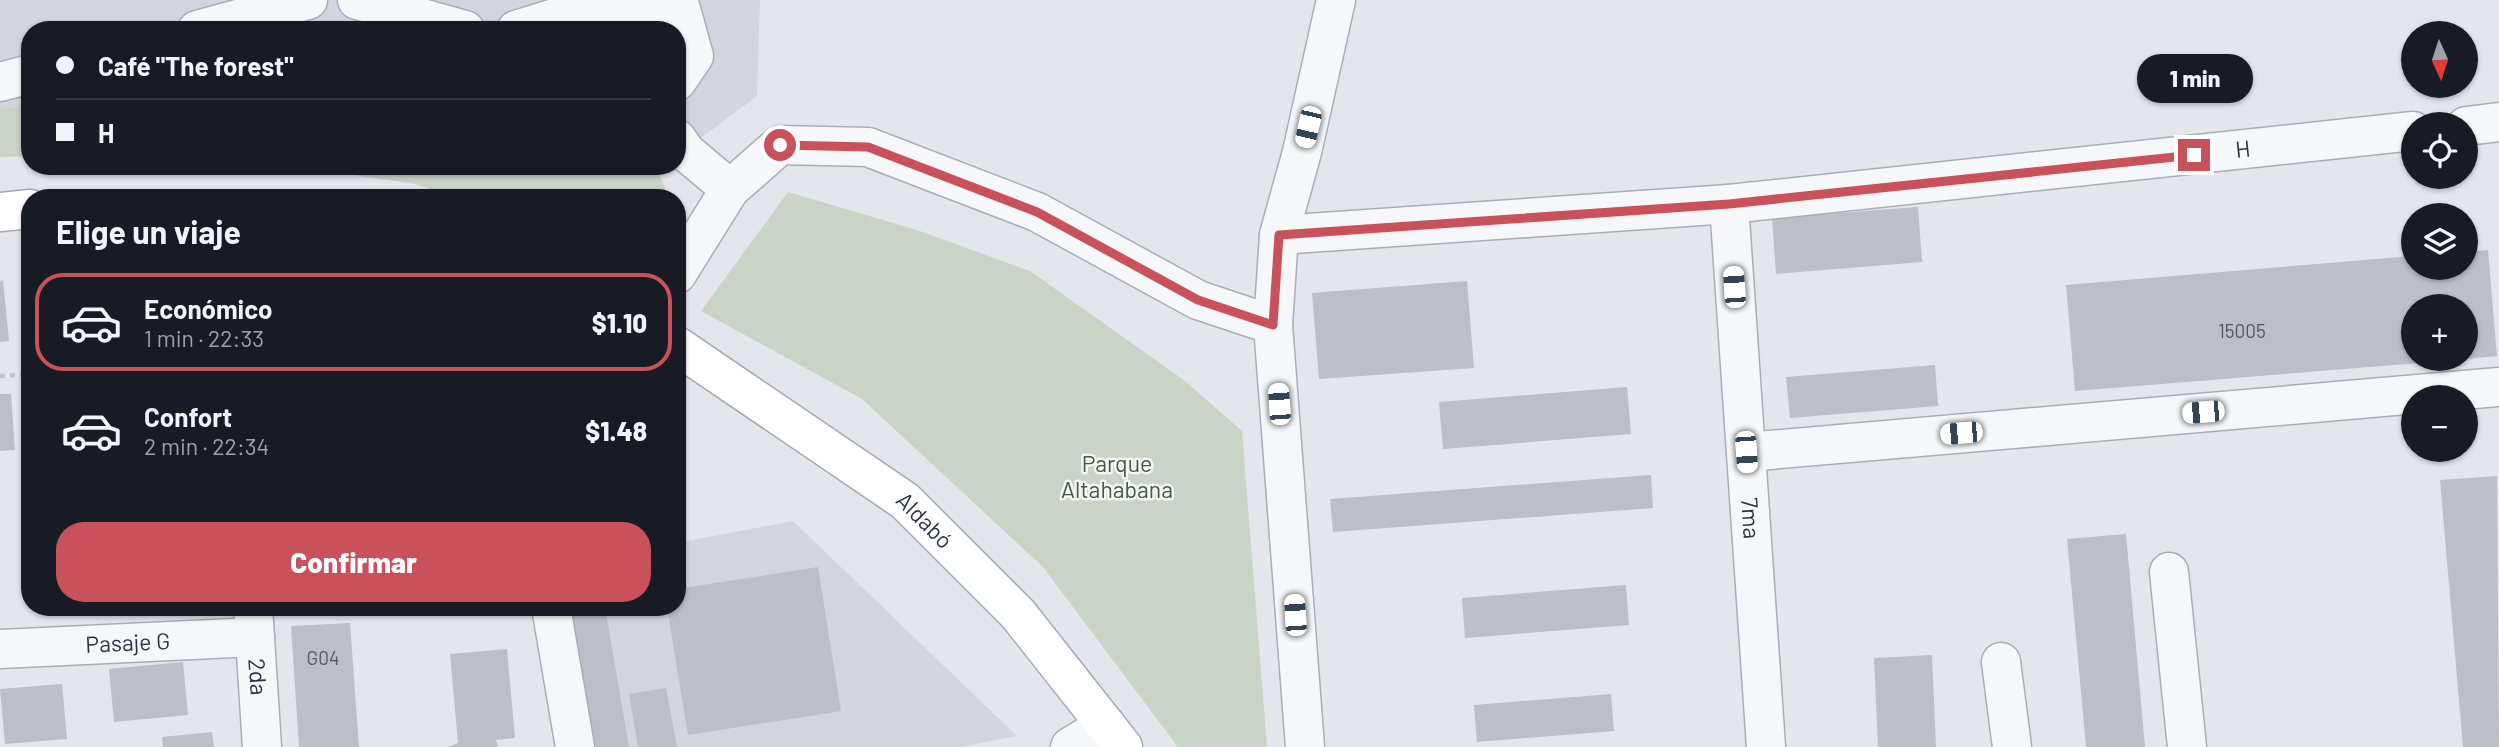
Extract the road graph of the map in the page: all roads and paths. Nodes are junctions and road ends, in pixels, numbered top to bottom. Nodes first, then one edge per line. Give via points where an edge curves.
1 (308, 0) edge
2 (357, 0) edge
3 (1336, 0) edge
4 (230, 21) edge
5 (433, 21) edge
6 (545, 21) edge
7 (684, 21) edge
8 (686, 27) edge
9 (686, 67) edge
10 (21, 76) edge
11 (0, 82) edge
12 (2499, 122) edge
13 (2478, 125) edge
14 (2401, 132) edge
15 (686, 152) edge
16 (730, 189) junction
17 (1729, 204) junction
18 (21, 210) edge
19 (0, 212) edge
20 (1279, 235) junction
21 (686, 260) edge
22 (1273, 325) junction
23 (686, 352) edge
24 (21, 375) edge
25 (0, 376) edge
26 (2499, 387) edge
27 (1746, 452) junction
28 (2169, 572) dead end
29 (553, 616) edge
30 (254, 622) edge
31 (0, 649) edge
32 (2001, 662) dead end
33 (1114, 736) edge
34 (262, 747) edge
35 (575, 747) edge
36 (1070, 747) edge
37 (1305, 747) edge
38 (1766, 747) edge
39 (2012, 747) edge
40 (2187, 747) edge

1 - 4 street
2 - 5 street
3 - 20 street
6 - 7 street via 590,7 679,2
8 - 9 street via 694,56
10 - 11 street
12 - 13 street
14 - 17 street, H
15 - 16 street
16 - 21 street
16 - 22 street via 780,145 868,147 1037,212 1198,300
17 - 20 street, H
17 - 27 street, 7ma
18 - 19 main road
20 - 22 street
22 - 37 street
23 - 33 main road, Aldabó via 905,501 1018,614
24 - 25 path
26 - 27 street
27 - 38 street, 7ma
28 - 40 street
29 - 35 street
30 - 31 street, Pasaje G
30 - 34 street, 2da
32 - 39 street
33 - 36 street

